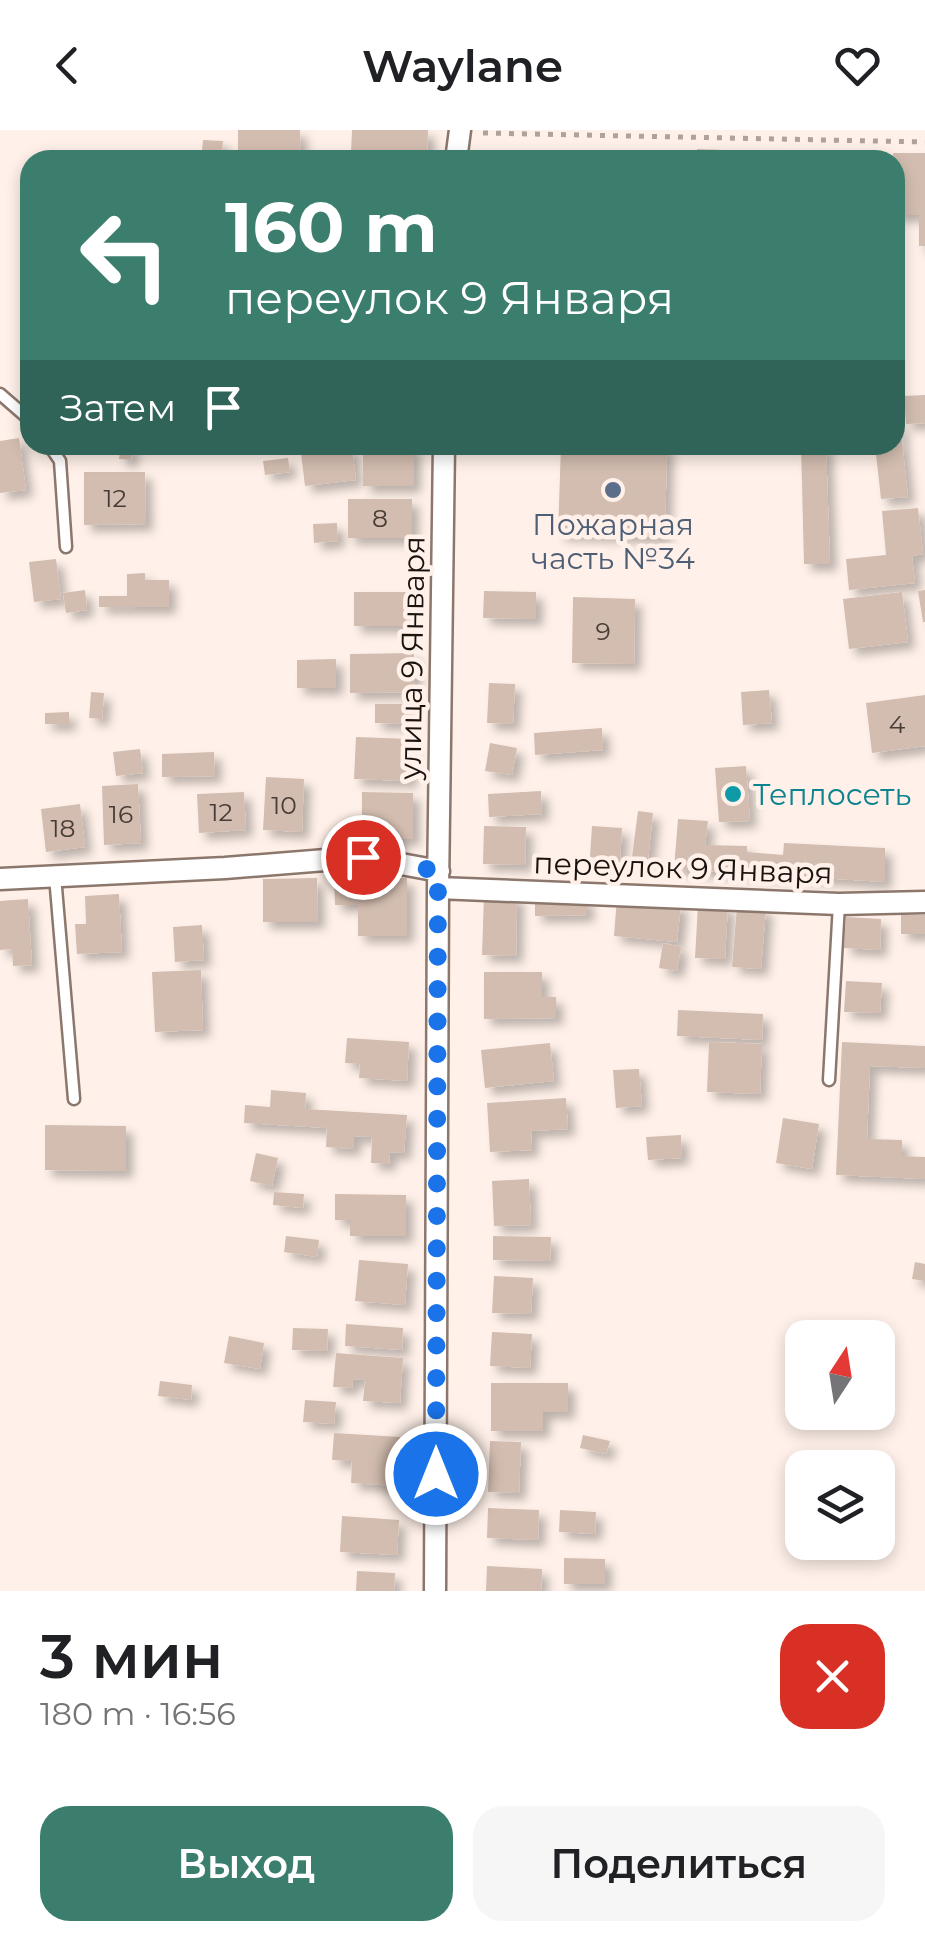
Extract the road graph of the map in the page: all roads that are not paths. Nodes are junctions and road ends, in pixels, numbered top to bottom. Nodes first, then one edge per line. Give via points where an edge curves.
1 (0, 394) edge
2 (20, 411) edge
3 (56, 455) edge
4 (444, 455) edge
5 (66, 547) dead end
6 (54, 876) junction
7 (0, 879) edge
8 (438, 880) junction
9 (925, 902) edge
10 (839, 904) junction
11 (829, 1080) dead end
12 (74, 1099) dead end
13 (435, 1591) edge

1 - 2 lane
3 - 5 lane
4 - 8 street, улица 9 Января
6 - 7 street, переулок 9 Января
6 - 8 street, переулок 9 Января via 363,857
6 - 12 lane
8 - 10 street, переулок 9 Января
8 - 13 street, улица 9 Января
9 - 10 street, переулок 9 Января
10 - 11 lane

